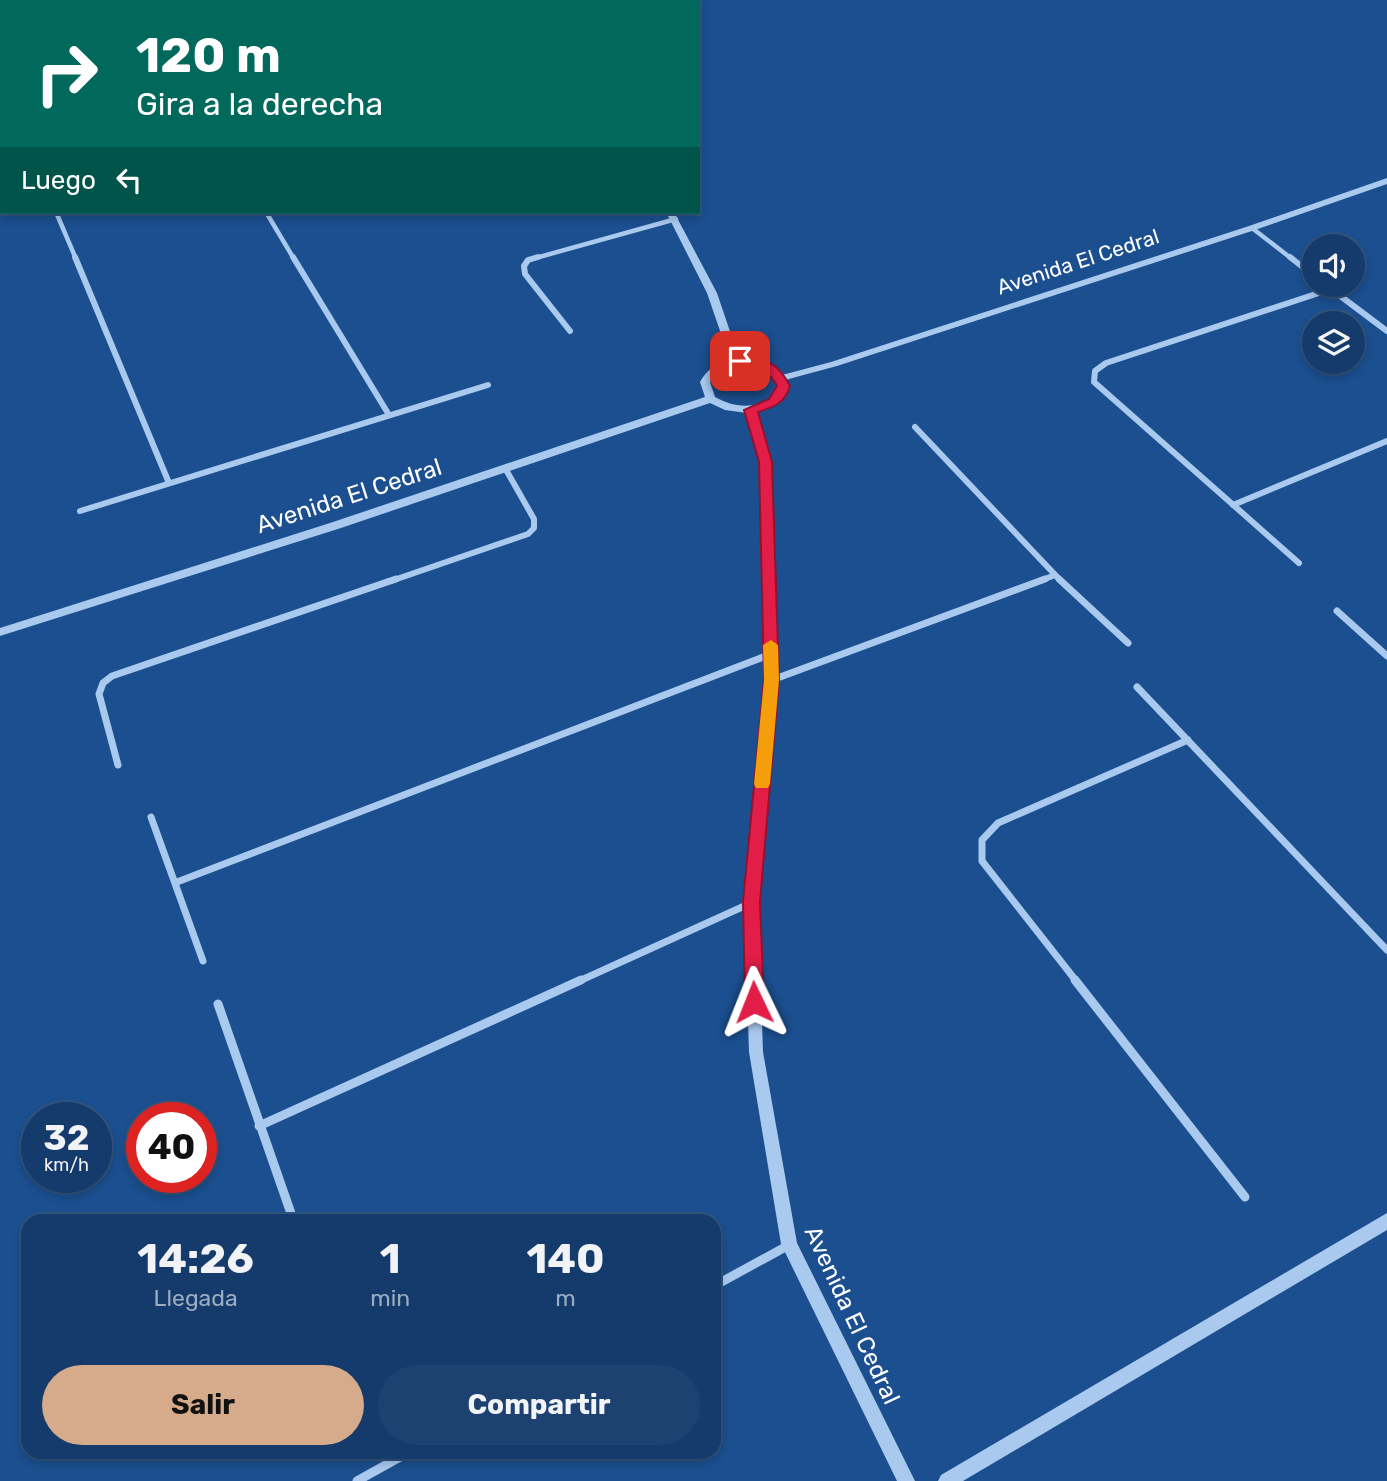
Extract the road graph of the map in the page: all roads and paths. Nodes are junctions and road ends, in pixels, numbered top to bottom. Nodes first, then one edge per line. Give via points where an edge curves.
1 (1387, 181) edge
2 (57, 214) edge
3 (267, 214) edge
4 (673, 216) edge
5 (1252, 228) junction
6 (1302, 267) edge
7 (1302, 296) edge
8 (1342, 297) edge
9 (570, 331) dead end
10 (1387, 331) edge
11 (736, 362) junction
12 (781, 378) junction
13 (488, 385) dead end
14 (711, 399) junction
15 (751, 410) junction
16 (389, 415) junction
17 (915, 427) dead end
18 (1387, 441) edge
19 (505, 468) junction
20 (169, 484) junction
21 (1233, 505) junction
22 (80, 511) dead end
23 (1299, 563) dead end
24 (1055, 575) junction
25 (1337, 611) dead end
26 (0, 632) edge
27 (1128, 643) dead end
28 (771, 654) junction
29 (1387, 656) edge
30 (772, 680) junction
31 (1137, 687) dead end
32 (1188, 740) junction
33 (118, 765) dead end
34 (151, 817) dead end
35 (177, 882) junction
36 (751, 902) junction
37 (1387, 950) edge
38 (203, 961) dead end
39 (218, 1004) dead end
40 (259, 1126) junction
41 (1245, 1197) dead end
42 (291, 1214) edge
43 (1387, 1221) edge
44 (789, 1244) junction
45 (721, 1282) edge
46 (396, 1459) edge
47 (357, 1481) edge
48 (906, 1481) edge
49 (947, 1481) edge

1 - 5 street, Avenida El Cedral
2 - 20 street
3 - 16 street
4 - 9 street via 528,260 524,274
4 - 11 street via 712,293
5 - 6 street
5 - 12 street, Avenida El Cedral
7 - 21 street via 1095,370 1094,382
8 - 10 street
11 - 12 street via 765,365
11 - 14 street via 708,374 705,382
12 - 15 street via 781,395
13 - 16 street
14 - 15 street via 729,408
14 - 19 street, Avenida El Cedral
15 - 28 street, Avenida El Cedral via 766,462
16 - 20 street
17 - 24 street
18 - 21 street
19 - 26 street, Avenida El Cedral
19 - 33 street via 534,519 528,534 103,683 99,694
20 - 22 street
21 - 23 street
24 - 27 street
24 - 30 street
25 - 29 street
28 - 30 street, Avenida El Cedral
28 - 35 street
30 - 36 street, Avenida El Cedral
31 - 32 street
32 - 37 street
32 - 41 street via 998,823 982,839 982,861
34 - 35 street
35 - 38 street
36 - 40 street
36 - 44 street, Avenida El Cedral via 756,1052
39 - 40 street
40 - 42 street
43 - 49 street
44 - 45 street
44 - 48 street, Avenida El Cedral
46 - 47 street

